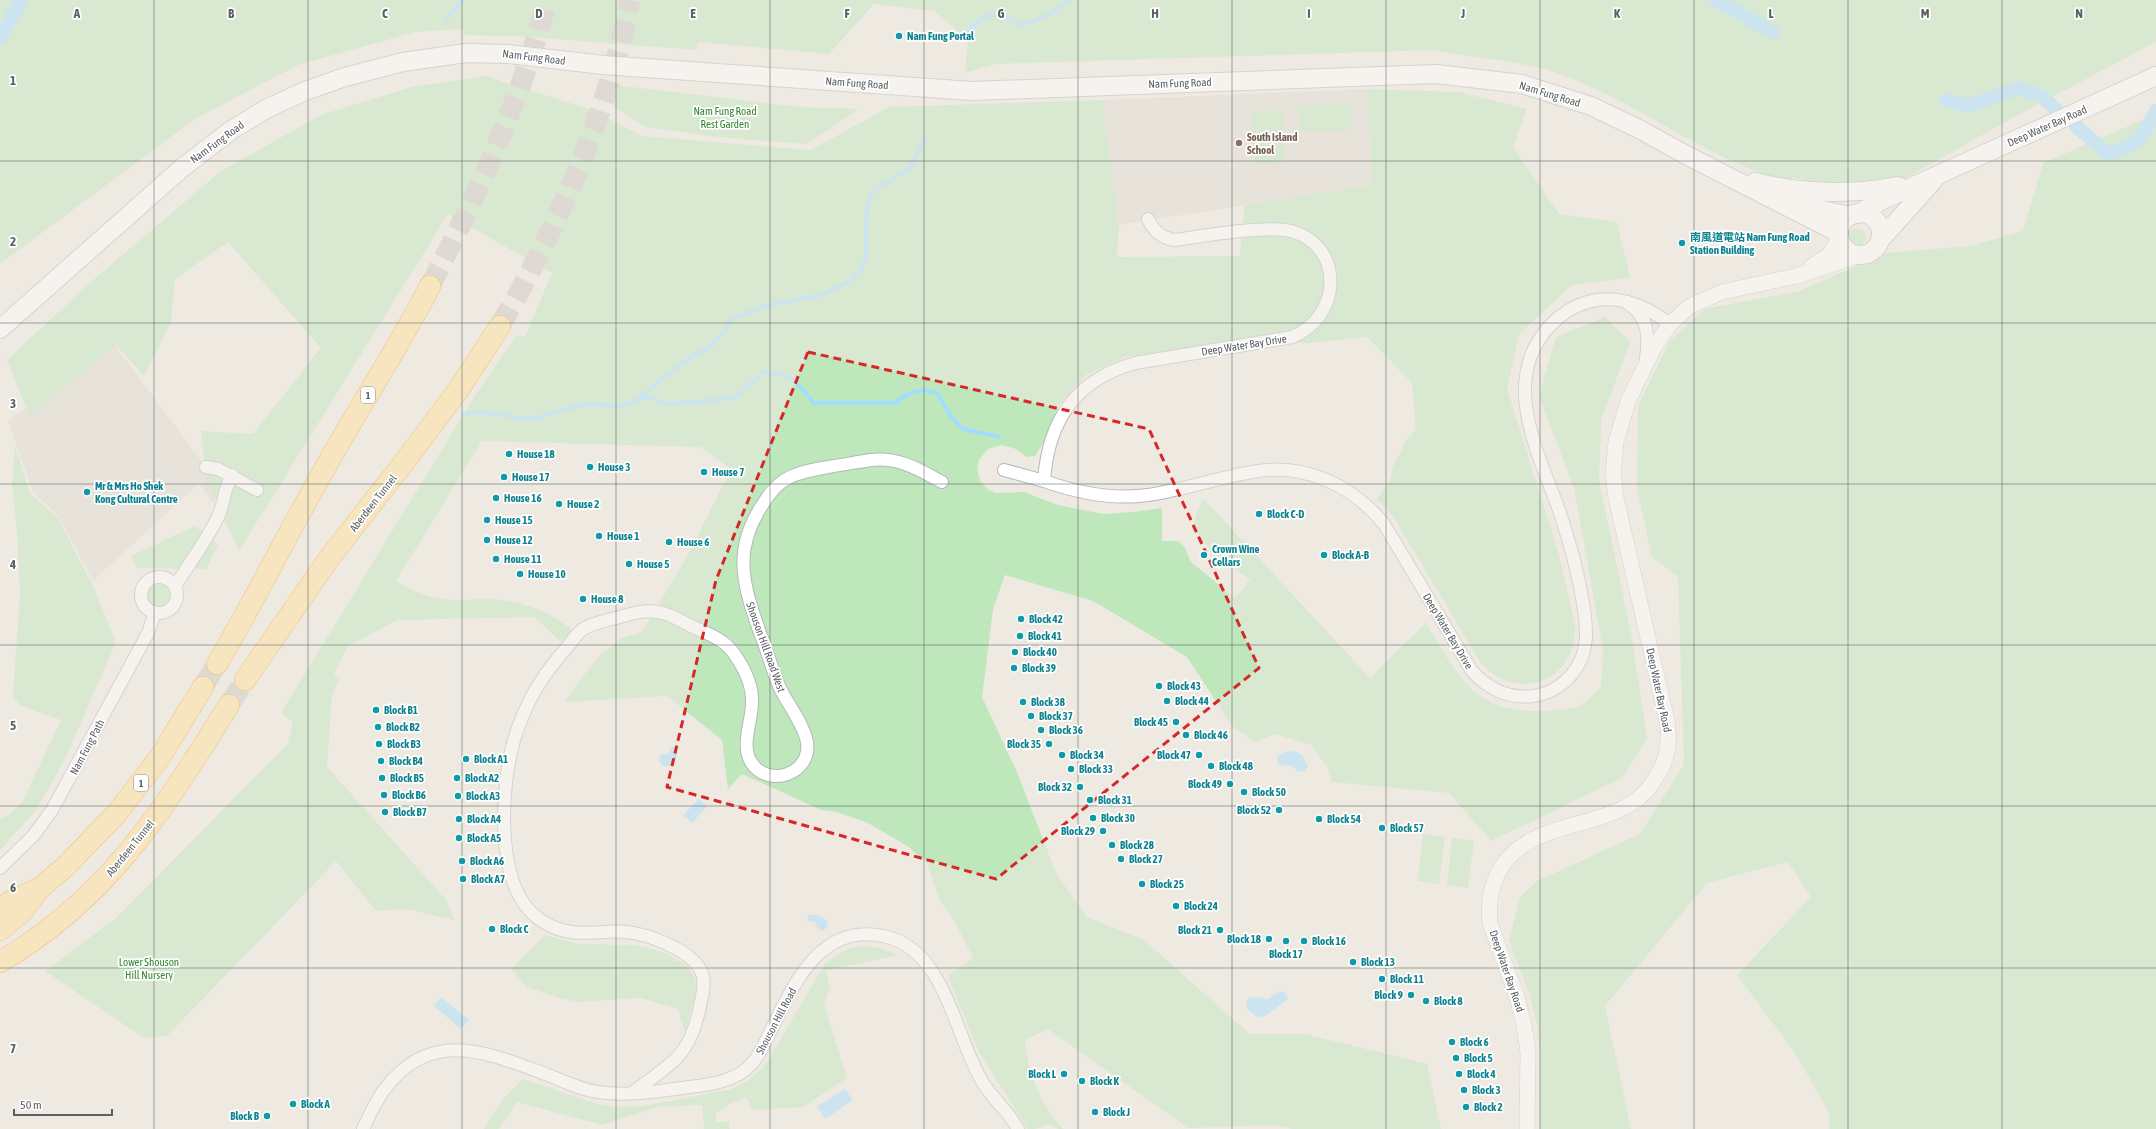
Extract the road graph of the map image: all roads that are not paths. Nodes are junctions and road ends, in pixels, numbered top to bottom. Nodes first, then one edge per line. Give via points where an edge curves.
1 (2156, 76) edge
2 (1721, 173) junction
3 (1938, 176) junction
4 (1777, 200) junction
5 (1854, 215) junction
6 (1148, 219) dead end
7 (1839, 235) junction
8 (1881, 239) junction
9 (1864, 254) junction
10 (1796, 276) junction
11 (430, 286) tunnel mouth
12 (1621, 300) junction
13 (1670, 324) junction
14 (500, 326) tunnel mouth
15 (0, 329) edge
16 (1645, 364) junction
17 (206, 467) dead end
18 (1004, 470) dead end
19 (232, 475) junction
20 (1044, 481) junction
21 (942, 482) dead end
22 (257, 490) dead end
23 (175, 586) junction
24 (155, 613) junction
25 (217, 664) tunnel mouth
26 (245, 680) tunnel mouth
27 (203, 687) tunnel mouth
28 (230, 705) tunnel mouth
29 (0, 868) edge
30 (40, 888) junction
31 (0, 909) edge
32 (0, 930) edge
33 (0, 962) edge
34 (632, 1093) junction
35 (363, 1129) edge
36 (1018, 1129) edge
37 (1527, 1129) edge

1 - 3 main road, Deep Water Bay Road
2 - 3 main road via 1771,186 1836,192 1869,191
2 - 4 main road, Nam Fung Road
2 - 15 main road, Nam Fung Road via 1591,106 1522,84 1436,74 972,91 603,65 508,54 466,53 411,61 345,77 305,91 266,109 230,131 182,168
3 - 5 main road, Deep Water Bay Road via 1885,198
3 - 8 main road, Deep Water Bay Road
4 - 5 main road, Nam Fung Road
4 - 7 main road, Nam Fung Road
5 - 7 main road via 1841,226
5 - 8 main road via 1865,214 1876,220 1880,227
6 - 20 street, Deep Water Bay Drive via 1157,233 1175,240 1272,229 1302,236 1317,248 1328,266 1331,285 1327,304 1317,321 1302,334 1292,338 1135,363 1096,380 1074,398 1059,420 1049,444
7 - 9 main road via 1842,245 1848,251
7 - 10 street, Deep Water Bay Road via 1829,255
8 - 9 main road via 1874,249
9 - 10 street, Deep Water Bay Road
10 - 13 street, Deep Water Bay Road via 1712,296 1690,306
11 - 25 highway, 1 via 324,470 257,596
12 - 13 street, Deep Water Bay Drive via 1646,308
12 - 16 street via 1631,306 1644,322 1648,336
12 - 20 street, Deep Water Bay Drive via 1599,300 1569,310 1539,339 1526,370 1524,394 1528,422 1569,540 1581,590 1587,633 1584,653 1575,670 1561,685 1543,694 1514,696 1495,690 1479,679 1384,524 1365,503 1328,480 1298,472 1268,470 1130,497 1094,495
13 - 16 street, Deep Water Bay Road
14 - 26 highway, Aberdeen Tunnel via 459,389 330,557
16 - 37 street, Deep Water Bay Road via 1623,415 1616,442 1614,473 1618,510 1667,721 1668,746 1660,770 1650,786 1637,799 1616,811 1533,839 1515,852 1501,868 1492,888 1489,912 1493,935 1517,997 1526,1039
17 - 19 street
18 - 20 street, Deep Water Bay Drive
19 - 22 street
19 - 23 street via 225,488 219,515
21 - 34 street, Shouson Hill Road West via 903,462 872,460 791,476 774,489 756,514 744,548 743,577 780,688 806,739 806,754 799,768 793,773 778,777 764,774 752,764 747,743 752,692 742,666 731,649 716,638 664,613 644,611 587,627 577,634 549,667 533,693 512,748 506,791 506,843 512,879 519,895 536,917 554,927 573,932 627,932 651,938 673,947 692,960 702,975 704,988 698,1018 688,1045 673,1062
23 - 24 street via 178,598 172,609
23 - 24 street via 166,578 160,577 144,585 141,591 142,602 149,611
24 - 29 street, Nam Fung Path via 148,634 60,798 33,836
27 - 30 highway, 1 via 139,786 91,841
28 - 33 highway, Aberdeen Tunnel via 180,783 112,873 54,926
30 - 31 highway
30 - 32 highway, 1 via 22,912
34 - 35 street, Shouson Hill Road via 596,1092 493,1057 459,1050 442,1051 419,1058 399,1072 378,1100
34 - 36 street, Shouson Hill Road via 708,1084 740,1074 758,1056 791,989 813,959 838,940 869,934 902,942 927,963 954,1015 968,1055 984,1084

